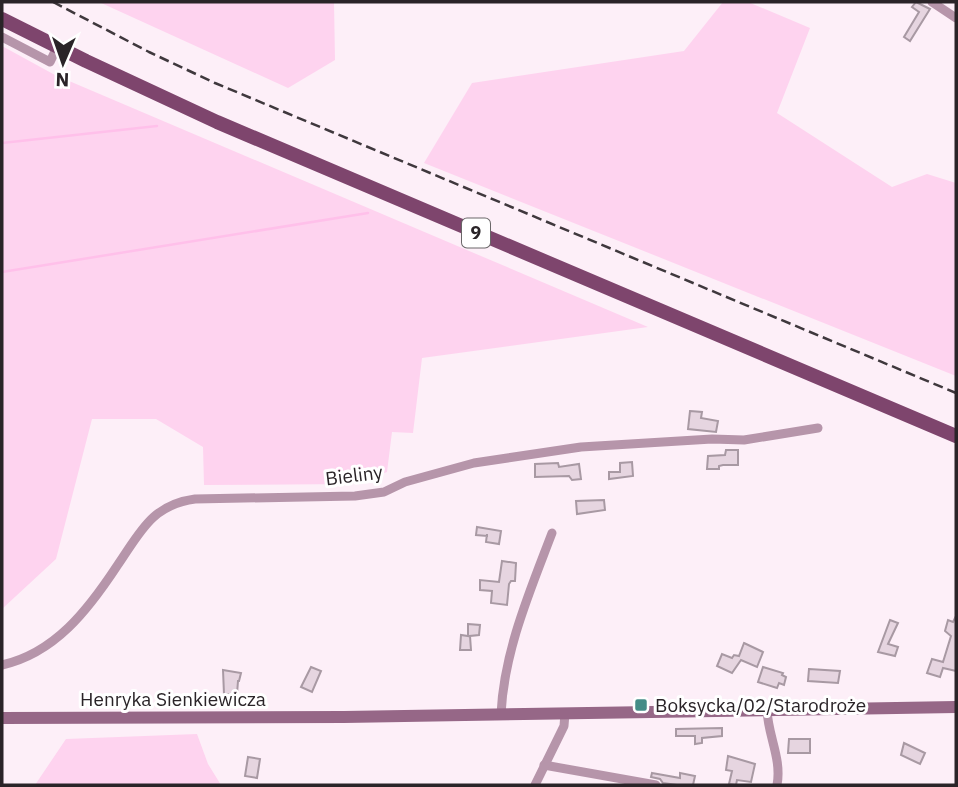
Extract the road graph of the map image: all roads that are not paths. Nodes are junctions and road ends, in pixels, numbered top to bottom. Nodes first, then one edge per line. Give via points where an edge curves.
1 (932, 2) edge
2 (956, 18) edge
3 (2, 19) edge
4 (2, 37) edge
5 (57, 47) junction
6 (818, 428) dead end
7 (956, 436) edge
8 (552, 533) dead end
9 (2, 665) edge
10 (956, 707) edge
11 (767, 710) junction
12 (565, 713) junction
13 (501, 715) junction
14 (2, 718) edge
15 (544, 765) junction
16 (535, 785) edge
17 (656, 785) edge
18 (778, 785) edge

1 - 2 street
3 - 5 main road, 9
4 - 5 street via 50,62
5 - 7 main road, 9 via 252,138
6 - 9 street, Bieliny via 744,440 581,447 474,463 384,492 355,496 181,501 147,522 92,601 58,640
8 - 13 street via 523,608 502,688
10 - 11 main road, Henryka Sienkiewicza
11 - 12 main road, Henryka Sienkiewicza
11 - 18 street
12 - 13 main road, Henryka Sienkiewicza
12 - 15 street via 564,726
13 - 14 main road, Henryka Sienkiewicza
15 - 16 street
15 - 17 street

